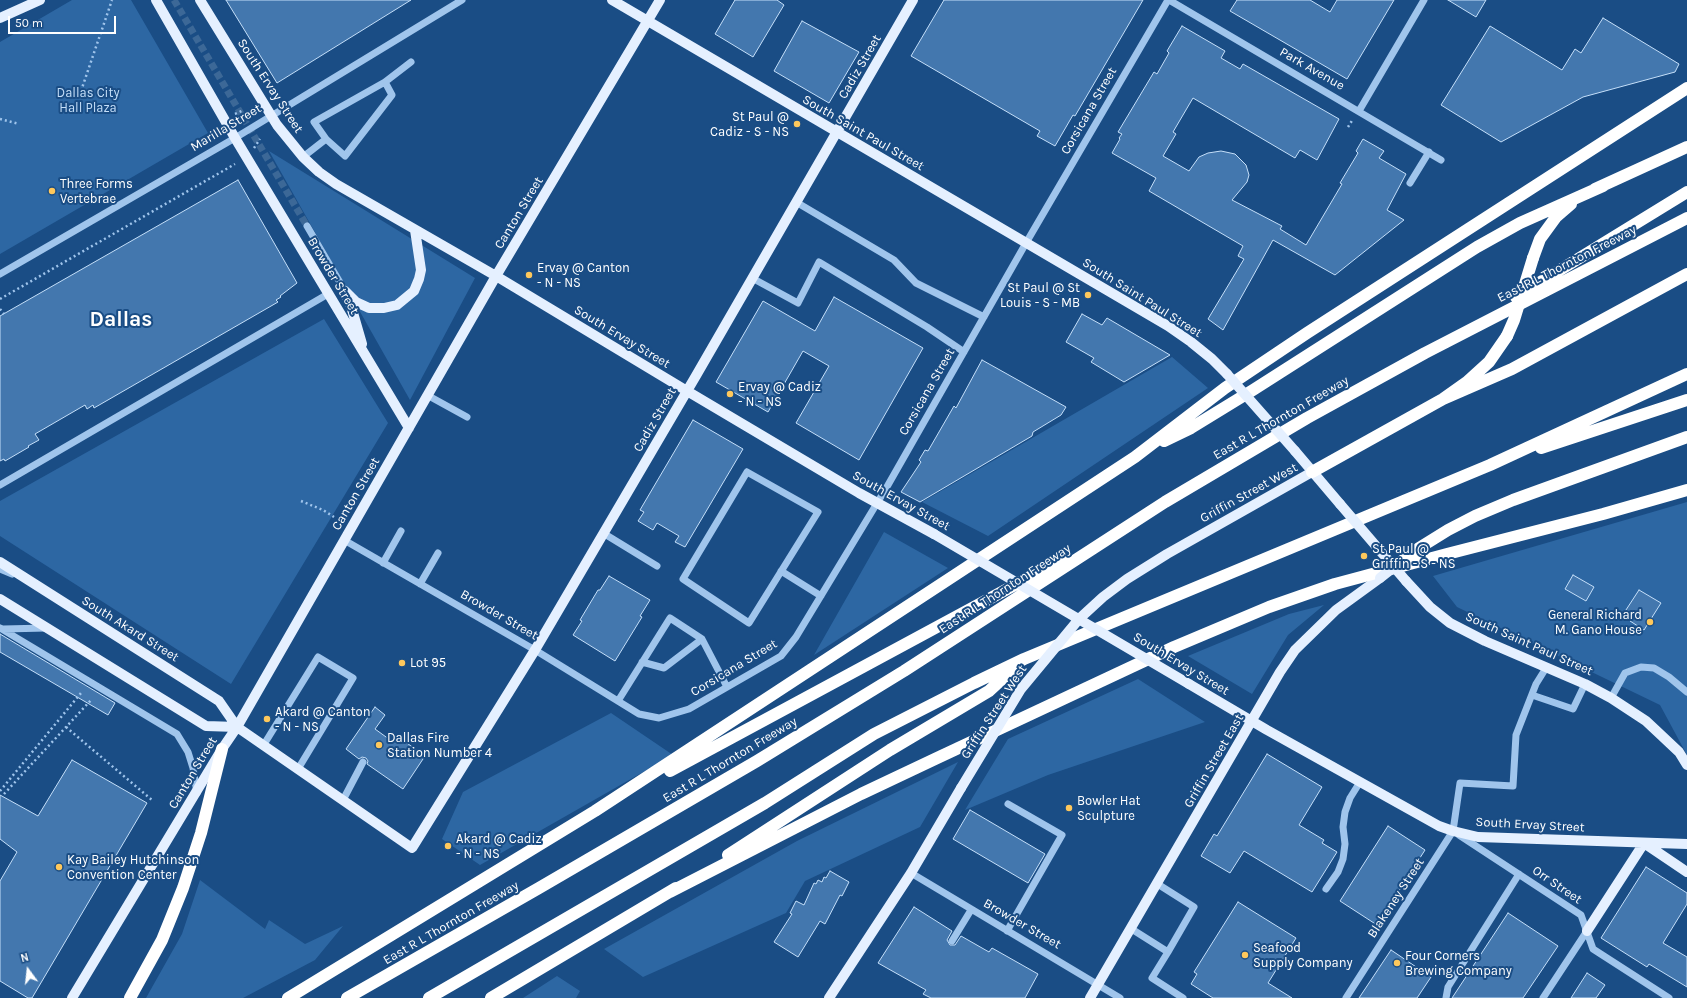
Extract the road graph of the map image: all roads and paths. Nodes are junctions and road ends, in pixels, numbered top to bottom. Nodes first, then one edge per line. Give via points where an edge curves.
1 (28, 0) edge
2 (40, 0) edge
3 (112, 0) edge
4 (156, 0) edge
5 (200, 0) edge
6 (462, 0) edge
7 (612, 0) edge
8 (660, 0) edge
9 (913, 0) edge
10 (1169, 0) edge
11 (1424, 0) edge
12 (0, 18) edge
13 (648, 21) junction
14 (411, 62) dead end
15 (385, 82) junction
16 (1687, 88) edge
17 (81, 91) dead end
18 (244, 110) dead end
19 (1359, 110) junction
20 (232, 116) dead end
21 (271, 116) junction
22 (0, 119) edge
23 (19, 124) dead end
24 (837, 133) junction
25 (235, 138) junction
26 (260, 139) dead end
27 (326, 139) junction
28 (1687, 147) edge
29 (254, 149) dead end
30 (1429, 152) junction
31 (303, 157) junction
32 (1441, 160) dead end
33 (235, 164) dead end
34 (1410, 183) dead end
35 (1603, 186) junction
36 (1687, 192) edge
37 (796, 202) junction
38 (1687, 218) edge
39 (307, 226) tunnel mouth
40 (415, 230) junction
41 (1026, 243) junction
42 (0, 274) edge
43 (1687, 274) edge
44 (496, 276) junction
45 (752, 278) junction
46 (345, 291) junction
47 (328, 294) junction
48 (0, 299) edge
49 (0, 309) edge
50 (4, 314) dead end
51 (984, 317) junction
52 (964, 352) junction
53 (1425, 353) junction
54 (365, 356) junction
55 (1687, 374) edge
56 (686, 391) junction
57 (428, 395) junction
58 (1443, 399) junction
59 (1687, 400) edge
60 (467, 417) dead end
61 (409, 428) junction
62 (1687, 436) edge
63 (1135, 456) junction
64 (1490, 465) junction
65 (1312, 472) junction
66 (0, 485) edge
67 (1687, 490) edge
68 (301, 501) dead end
69 (1165, 502) junction
70 (877, 503) junction
71 (334, 517) dead end
72 (401, 531) dead end
73 (603, 533) junction
74 (344, 540) junction
75 (438, 553) dead end
76 (0, 562) edge
77 (383, 563) junction
78 (657, 566) dead end
79 (1394, 567) junction
80 (0, 568) edge
81 (781, 571) junction
82 (420, 584) junction
83 (37, 586) junction
84 (821, 596) junction
85 (0, 599) edge
86 (1079, 619) junction
87 (0, 628) edge
88 (47, 628) junction
89 (702, 639) junction
90 (535, 650) junction
91 (1024, 659) junction
92 (642, 662) junction
93 (1546, 668) junction
94 (1585, 684) junction
95 (727, 687) junction
96 (1687, 692) edge
97 (81, 693) dead end
98 (1532, 695) junction
99 (1612, 698) junction
100 (92, 699) dead end
101 (618, 701) junction
102 (639, 714) joint
103 (1252, 722) junction
104 (66, 727) junction
105 (237, 727) junction
106 (263, 746) junction
107 (222, 749) junction
108 (363, 762) dead end
109 (1687, 765) edge
110 (298, 770) junction
111 (1360, 782) junction
112 (0, 791) edge
113 (196, 793) junction
114 (4, 794) dead end
115 (152, 800) dead end
116 (343, 800) junction
117 (1008, 804) dead end
118 (595, 811) junction
119 (1453, 831) junction
120 (1644, 843) junction
121 (1687, 844) edge
122 (412, 848) joint
123 (1687, 872) edge
124 (910, 873) junction
125 (1519, 874) junction
126 (1156, 883) junction
127 (1326, 889) dead end
128 (670, 892) junction
129 (971, 910) junction
130 (1130, 928) junction
131 (1007, 931) junction
132 (1587, 931) junction
133 (952, 941) dead end
134 (1168, 952) junction
135 (1098, 984) junction
136 (72, 998) edge
137 (130, 998) edge
138 (288, 998) edge
139 (347, 998) edge
140 (429, 998) edge
141 (491, 998) edge
142 (829, 998) edge
143 (1090, 998) edge
144 (1120, 998) edge
145 (1183, 998) edge
146 (1346, 998) edge
147 (1446, 998) edge
148 (1543, 998) edge
149 (1669, 998) edge

1 - 12 main road
2 - 12 main road
3 - 17 path
4 - 25 main road, Browder Street
5 - 21 main road, South Ervay Street
6 - 21 street, Marilla Street
7 - 13 main road, South Saint Paul Street
8 - 13 main road, Canton Street
9 - 24 main road, Cadiz Street
10 - 19 street, Park Avenue
10 - 41 street, Corsicana Street
11 - 19 street
13 - 24 main road, South Saint Paul Street
13 - 44 main road, Canton Street
14 - 15 street
15 - 27 street via 314,122
15 - 27 street via 392,95 345,156
16 - 63 highway via 1244,375
18 - 20 path
19 - 30 street, Park Avenue
21 - 25 street, Marilla Street
21 - 31 main road, South Ervay Street
22 - 23 path
24 - 37 main road, Cadiz Street
24 - 41 main road, South Saint Paul Street
25 - 42 street, Marilla Street
25 - 47 main road, Browder Street
26 - 29 path
27 - 31 street
28 - 35 highway
30 - 32 street, Park Avenue
30 - 34 street
31 - 40 main road, South Ervay Street via 336,184
33 - 48 path
35 - 58 highway, bridge via 1572,203 1556,217 1540,239 1507,336 1489,362
35 - 63 highway via 1520,223 1476,247 1191,428
36 - 53 highway
37 - 45 main road, Cadiz Street
37 - 51 street via 894,260 916,283
38 - 53 highway, East R L Thornton Freeway
39 - 46 street
40 - 44 main road, South Ervay Street
40 - 46 main road via 421,270 414,291 397,305 368,308 356,302
41 - 51 street, Corsicana Street
41 - 65 main road, South Saint Paul Street, bridge via 1168,326 1196,346 1227,374
43 - 58 highway via 1512,369
44 - 56 main road, South Ervay Street
44 - 57 main road, Canton Street
45 - 52 street via 798,303 819,262
45 - 56 main road, Cadiz Street
46 - 54 main road
47 - 54 main road, Browder Street
47 - 66 street
49 - 50 path
51 - 52 street, Corsicana Street
52 - 70 street, Corsicana Street
53 - 69 highway, East R L Thornton Freeway via 1307,418
54 - 61 main road, Browder Street
55 - 64 highway
56 - 70 main road, South Ervay Street
56 - 73 main road, Cadiz Street
57 - 60 street
57 - 61 main road, Canton Street
58 - 65 highway
59 - 64 highway
61 - 74 main road, Canton Street
62 - 79 highway via 1494,508 1448,530
63 - 118 highway
64 - 91 highway
65 - 79 main road, South Saint Paul Street, bridge
65 - 86 main road, Griffin Street West via 1127,579
67 - 128 highway via 1335,584 1269,607 1174,647 915,768
68 - 71 path
69 - 118 highway via 1013,587
69 - 139 highway, East R L Thornton Freeway via 904,671 764,757
70 - 84 street, Corsicana Street
70 - 86 main road, South Ervay Street, bridge
72 - 77 street
73 - 78 street
73 - 90 main road, Cadiz Street
74 - 77 street, Browder Street
74 - 105 main road, Canton Street
75 - 82 street
76 - 83 main road, South Akard Street
77 - 82 street, Browder Street
79 - 93 main road, South Saint Paul Street, bridge via 1430,607 1450,623
79 - 103 main road, Griffin Street East, bridge via 1336,610 1295,650
80 - 83 street
81 - 81 street via 818,512 748,472 683,579 749,623
81 - 84 street
82 - 90 street, Browder Street
83 - 105 main road, South Akard Street via 220,701
84 - 95 street, Corsicana Street via 781,656
85 - 88 main road
86 - 103 main road, South Ervay Street, bridge
86 - 124 main road, Griffin Street West, bridge via 1021,689
87 - 88 street
87 - 113 street via 177,734 188,752
88 - 105 main road via 206,726
89 - 92 street via 664,668
89 - 92 street via 670,618
89 - 95 street
90 - 101 street, Browder Street
90 - 122 main road, Cadiz Street
91 - 128 highway via 989,691 890,750
91 - 140 highway via 874,734 765,803
92 - 101 street
93 - 94 main road, South Saint Paul Street
93 - 98 street
94 - 98 street via 1573,709
94 - 99 main road, South Saint Paul Street
95 - 102 street, Corsicana Street via 689,709 659,718
96 - 99 street via 1670,677 1654,668 1641,666 1625,673
97 - 112 path
98 - 119 street via 1516,735 1513,786 1460,783
99 - 109 main road, South Saint Paul Street via 1646,721 1679,752
100 - 104 path
101 - 102 street, Browder Street
103 - 111 main road, South Ervay Street
103 - 126 main road, Griffin Street East
104 - 114 path
104 - 115 path
105 - 106 main road, South Akard Street
105 - 107 main road, Canton Street
106 - 110 main road, South Akard Street
106 - 110 street via 318,657 353,678
107 - 113 main road, Canton Street
107 - 137 highway via 201,833 183,888 162,940
108 - 116 street
110 - 116 main road, South Akard Street
111 - 119 main road, South Ervay Street via 1439,826
111 - 127 street via 1345,812 1343,860
113 - 136 main road, Canton Street
116 - 122 main road, South Akard Street
117 - 131 street via 1062,834
118 - 138 highway
119 - 120 main road, South Ervay Street via 1478,837
119 - 125 street, Orr Street
119 - 146 street, Blakeney Street
120 - 121 main road, South Ervay Street
120 - 123 main road
120 - 132 main road
124 - 129 street, Browder Street
124 - 142 main road, Griffin Street West
125 - 132 street, Orr Street via 1581,915
125 - 147 street via 1448,987
126 - 130 main road, Griffin Street East
126 - 134 street via 1194,907
128 - 141 highway
129 - 131 street, Browder Street
129 - 133 street
130 - 134 street
130 - 135 main road, Griffin Street East
131 - 135 street, Browder Street
132 - 148 street
132 - 149 street, Orr Street via 1594,949
134 - 145 street via 1152,978
135 - 143 main road, Griffin Street East
135 - 144 street, Browder Street

